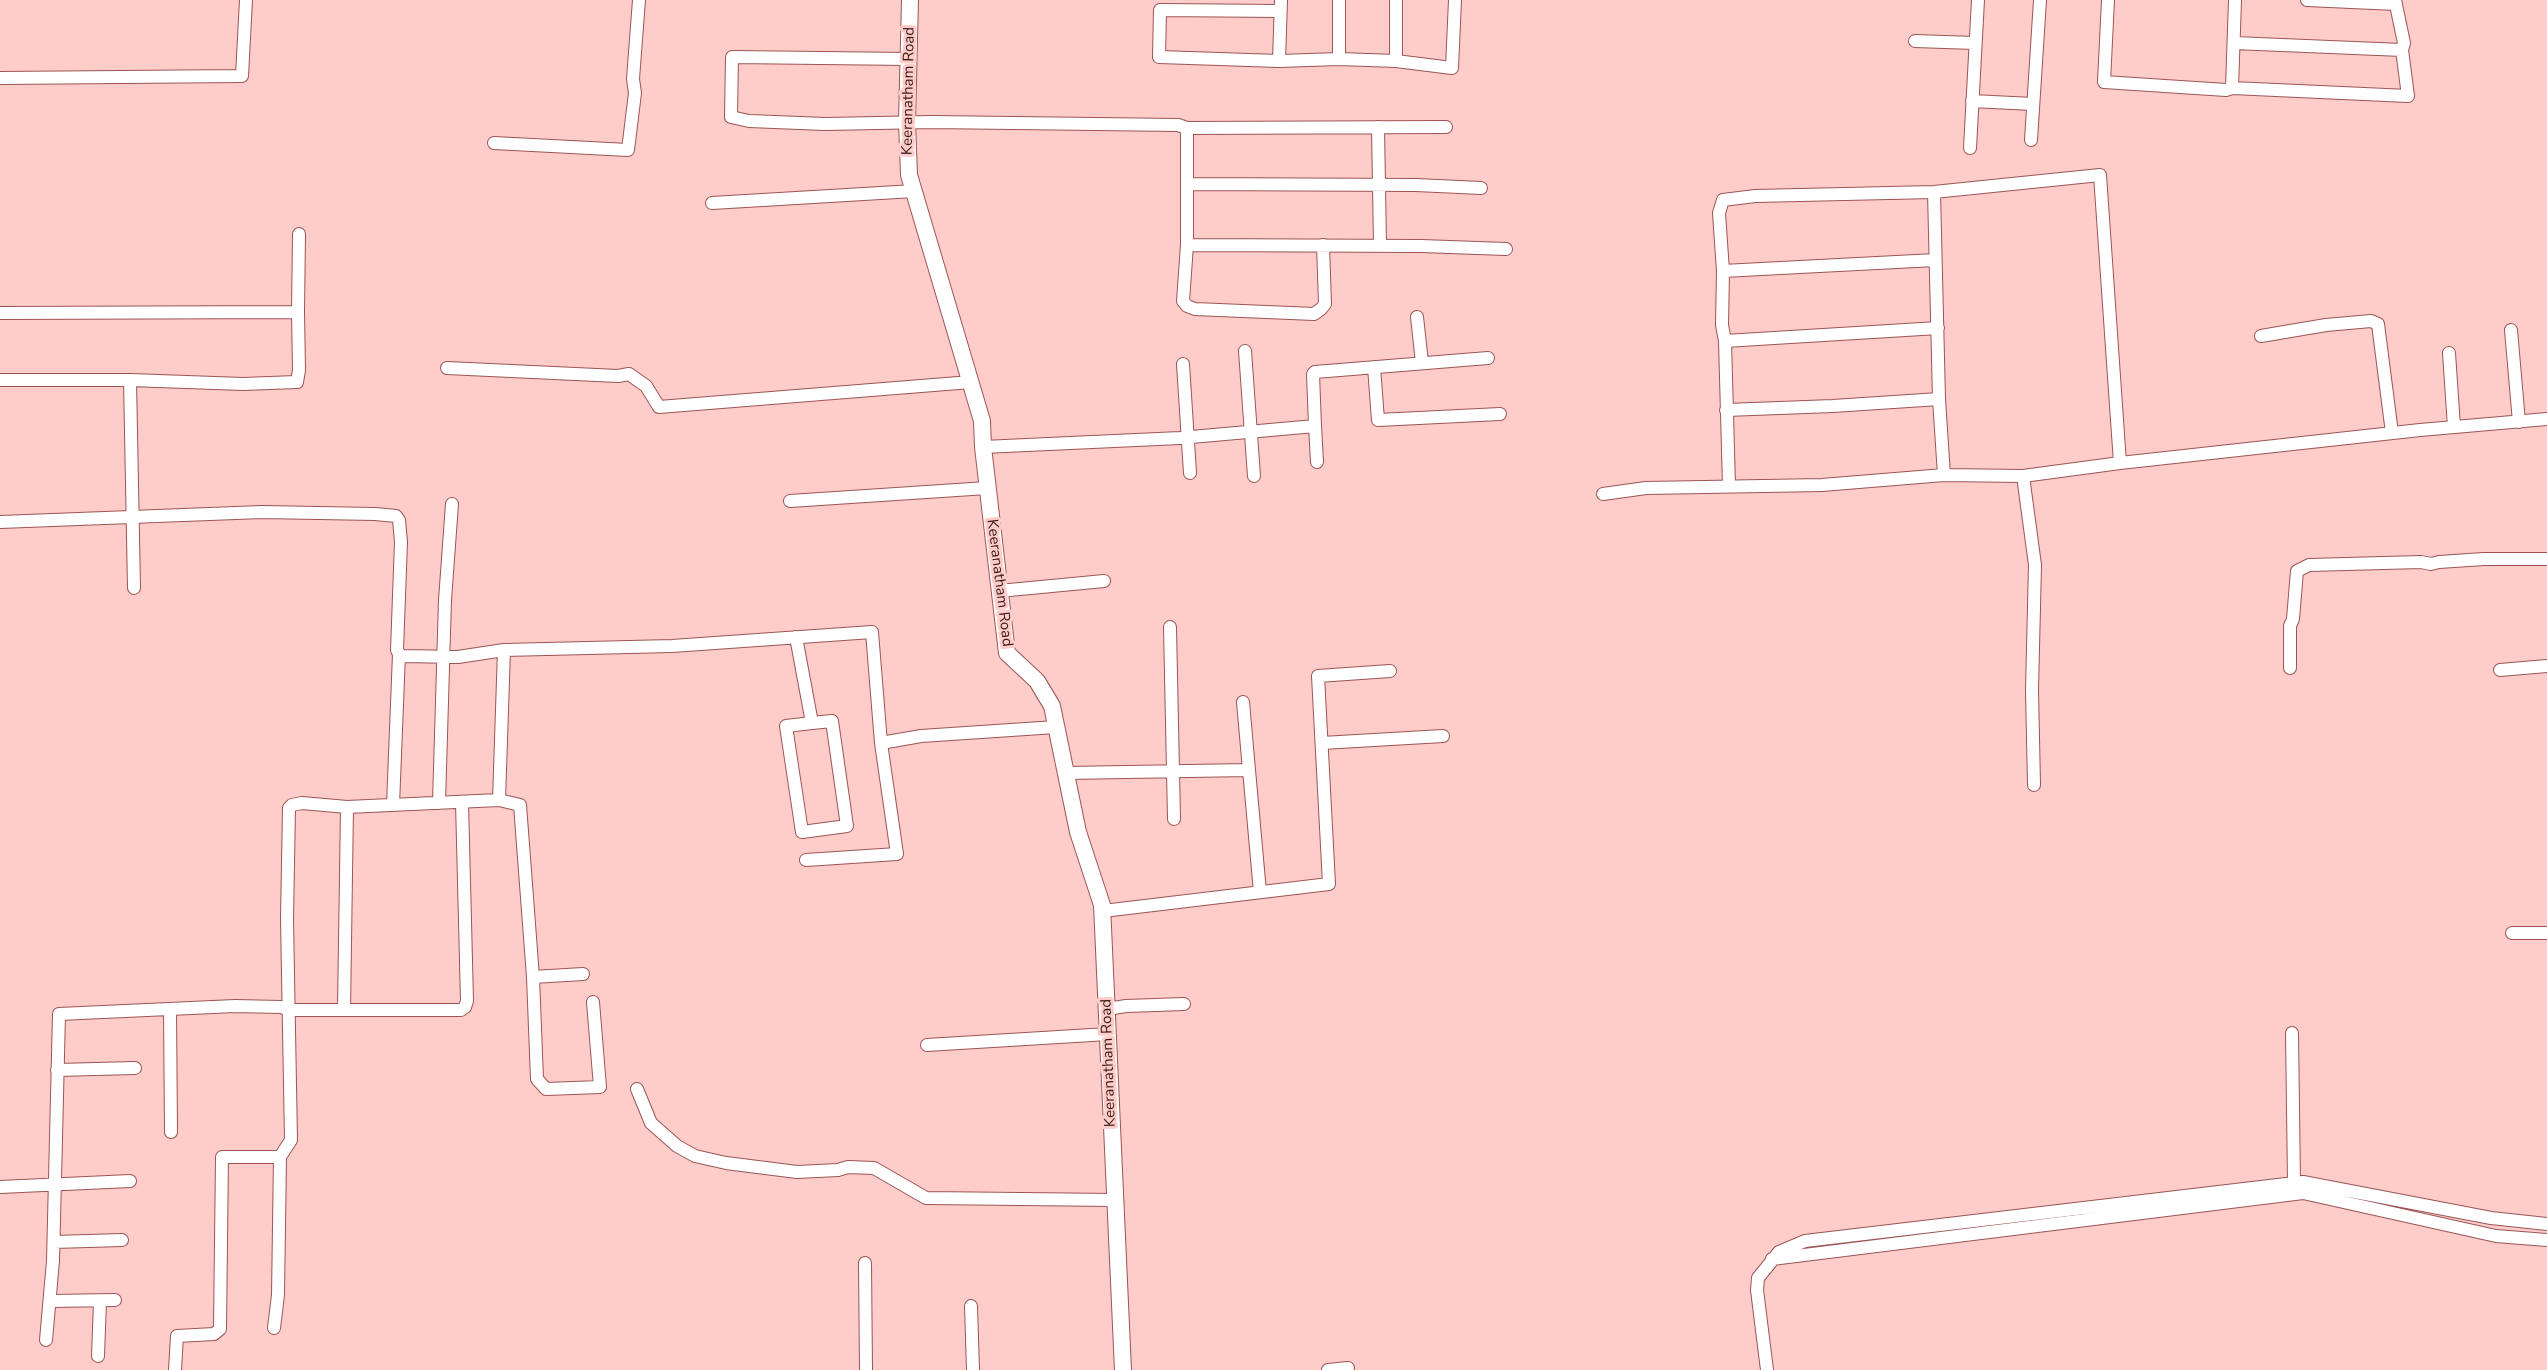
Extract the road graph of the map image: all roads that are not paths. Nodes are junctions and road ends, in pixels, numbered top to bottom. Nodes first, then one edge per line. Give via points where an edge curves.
1 (246, 0) edge
2 (639, 0) edge
3 (910, 0) edge
4 (1339, 0) edge
5 (1396, 0) edge
6 (1455, 0) edge
7 (1978, 0) edge
8 (2040, 0) edge
9 (2108, 0) edge
10 (2235, 0) edge
11 (2307, 0) edge
12 (2395, 2) edge
13 (1280, 6) edge
14 (1915, 40) dead end
15 (1976, 43) junction
16 (2234, 43) junction
17 (2402, 50) junction
18 (910, 59) junction
19 (1339, 59) junction
20 (1279, 61) junction
21 (1396, 61) junction
22 (0, 78) edge
23 (2232, 88) junction
24 (1972, 101) junction
25 (2033, 104) junction
26 (907, 123) junction
27 (1378, 127) junction
28 (1446, 127) dead end
29 (1187, 128) junction
30 (2031, 140) dead end
31 (494, 143) dead end
32 (1970, 148) dead end
33 (1188, 184) junction
34 (1378, 185) junction
35 (1481, 188) dead end
36 (914, 191) junction
37 (1934, 192) junction
38 (712, 203) dead end
39 (299, 234) dead end
40 (1187, 245) junction
41 (1323, 245) junction
42 (1380, 246) junction
43 (1506, 249) dead end
44 (1935, 260) junction
45 (1723, 271) junction
46 (298, 312) junction
47 (0, 313) edge
48 (1417, 317) dead end
49 (1938, 328) junction
50 (2511, 330) dead end
51 (2261, 336) dead end
52 (1725, 341) junction
53 (1245, 351) dead end
54 (2449, 352) dead end
55 (1488, 358) dead end
56 (1422, 363) junction
57 (1183, 364) dead end
58 (1374, 367) junction
59 (447, 368) dead end
60 (0, 380) edge
61 (130, 380) junction
62 (971, 382) junction
63 (1939, 399) junction
64 (1726, 410) junction
65 (1500, 414) dead end
66 (2547, 419) edge
67 (2519, 422) junction
68 (1315, 426) junction
69 (2454, 427) junction
70 (1251, 432) junction
71 (2392, 433) junction
72 (1188, 437) junction
73 (983, 447) junction
74 (1317, 462) dead end
75 (2120, 463) junction
76 (1190, 473) dead end
77 (1944, 475) junction
78 (1254, 476) dead end
79 (2023, 476) junction
80 (1729, 486) junction
81 (987, 488) junction
82 (1603, 494) dead end
83 (790, 501) dead end
84 (452, 504) dead end
85 (134, 515) junction
86 (0, 522) edge
87 (2547, 559) edge
88 (1104, 580) dead end
89 (134, 588) dead end
90 (999, 591) junction
91 (1170, 627) dead end
92 (796, 637) junction
93 (504, 650) junction
94 (399, 654) junction
95 (444, 657) junction
96 (2547, 666) edge
97 (2289, 668) dead end
98 (2500, 670) dead end
99 (1390, 671) dead end
100 (1243, 702) dead end
101 (812, 723) junction
102 (1056, 727) junction
103 (1443, 736) dead end
104 (1322, 742) junction
105 (881, 743) junction
106 (1249, 770) junction
107 (1172, 771) junction
108 (1065, 773) junction
109 (2034, 785) dead end
110 (499, 800) junction
111 (462, 802) junction
112 (439, 803) junction
113 (393, 805) junction
114 (347, 807) junction
115 (1174, 819) dead end
116 (806, 860) dead end
117 (1260, 892) junction
118 (1103, 911) junction
119 (2512, 933) dead end
120 (2547, 933) edge
121 (583, 974) dead end
122 (533, 977) junction
123 (593, 1002) dead end
124 (1184, 1004) dead end
125 (170, 1009) junction
126 (1107, 1009) junction
127 (289, 1010) junction
128 (344, 1010) junction
129 (2292, 1033) dead end
130 (1108, 1034) junction
131 (927, 1045) dead end
132 (135, 1068) dead end
133 (57, 1071) junction
134 (636, 1089) dead end
135 (171, 1132) dead end
136 (280, 1156) junction
137 (130, 1181) dead end
138 (55, 1183) junction
139 (2294, 1183) junction
140 (0, 1187) edge
141 (1115, 1200) junction
142 (2547, 1224) edge
143 (122, 1240) dead end
144 (2547, 1240) edge
145 (54, 1242) junction
146 (1772, 1259) junction
147 (865, 1263) dead end
148 (100, 1300) junction
149 (115, 1300) dead end
150 (50, 1301) junction
151 (971, 1306) dead end
152 (274, 1328) dead end
153 (46, 1340) dead end
154 (98, 1356) dead end
155 (1348, 1368) dead end
156 (175, 1370) edge
157 (866, 1370) edge
158 (973, 1370) edge
159 (1123, 1370) edge
160 (1328, 1370) edge
161 (1767, 1370) edge

1 - 22 street via 242,76
2 - 31 street via 628,150
3 - 18 street, Keeranatham Road
4 - 19 street
5 - 21 street
6 - 21 street via 1452,68
7 - 15 street
8 - 25 street
9 - 23 street via 2104,82
10 - 16 street
11 - 12 street
12 - 17 street
13 - 20 street
13 - 20 street via 1160,10 1159,57
14 - 15 street
15 - 24 street
16 - 17 street
16 - 23 street
17 - 23 street via 2408,96
18 - 26 street, Keeranatham Road
18 - 26 street via 732,57 731,117 749,121
19 - 20 street
19 - 21 street
24 - 25 street
24 - 32 street
25 - 30 street
26 - 29 street
26 - 36 street, Keeranatham Road via 909,175
27 - 28 street
27 - 29 street
27 - 34 street
29 - 33 street
33 - 34 street
33 - 40 street
34 - 35 street
34 - 42 street
36 - 38 street
36 - 62 street, Keeranatham Road
37 - 44 street
37 - 45 street via 1723,200 1719,230
37 - 75 street via 2100,175
39 - 46 street
40 - 41 street
40 - 41 street via 1187,306 1314,314 1325,303
41 - 42 street
42 - 43 street
44 - 45 street
44 - 49 street
45 - 52 street
46 - 47 street
46 - 61 street via 297,382
48 - 56 street
49 - 52 street
49 - 63 street
50 - 67 street
51 - 71 street via 2326,325 2371,321 2378,324
52 - 64 street
53 - 70 street
54 - 69 street
55 - 56 street
56 - 58 street
57 - 72 street
58 - 65 street via 1378,420
58 - 68 street via 1313,374
59 - 62 street via 629,374 646,386 659,407
60 - 61 street
61 - 85 street
62 - 73 street, Keeranatham Road via 982,421
63 - 64 street
63 - 77 street
64 - 80 street
66 - 67 street
67 - 69 street
68 - 70 street
68 - 74 street
69 - 71 street
70 - 72 street
70 - 78 street
71 - 75 street
72 - 73 street
72 - 76 street
73 - 81 street, Keeranatham Road
75 - 79 street
77 - 79 street
77 - 80 street via 1821,485
79 - 109 street via 2035,565
80 - 82 street via 1646,488
81 - 83 street
81 - 90 street, Keeranatham Road
84 - 95 street
85 - 86 street
85 - 89 street
85 - 94 street via 262,512 396,516 401,542
87 - 97 street via 2309,565 2297,571
88 - 90 street
90 - 102 street, Keeranatham Road via 1007,654 1037,681 1052,706
91 - 107 street
92 - 93 street via 672,646
92 - 101 street
92 - 105 street via 872,632
93 - 95 street
93 - 110 street
94 - 95 street
94 - 113 street
95 - 112 street
96 - 98 street
99 - 104 street via 1318,676
100 - 106 street
101 - 101 street via 786,726 802,832 847,826 832,721
102 - 105 street via 921,736
102 - 108 street, Keeranatham Road
103 - 104 street
104 - 117 street via 1329,884
105 - 116 street via 897,854
106 - 107 street
106 - 117 street
107 - 108 street
107 - 115 street
108 - 118 street, Keeranatham Road via 1078,832
110 - 111 street
110 - 122 street via 520,806
111 - 112 street
111 - 128 street via 465,1007
112 - 113 street
113 - 114 street
114 - 127 street via 302,803 289,808
114 - 128 street
117 - 118 street
118 - 126 street, Keeranatham Road
119 - 120 street
121 - 122 street
122 - 123 street via 537,1079 546,1089 600,1087
124 - 126 street
125 - 127 street via 235,1005
125 - 133 street via 59,1014
125 - 135 street
126 - 130 street, Keeranatham Road
127 - 128 street
127 - 136 street via 291,1140
129 - 139 street
130 - 131 street
130 - 141 street, Keeranatham Road
132 - 133 street
133 - 138 street
134 - 141 street via 651,1123 695,1156 797,1172 874,1168 926,1198
136 - 152 street
136 - 156 street via 222,1157 220,1329 214,1334 177,1336
137 - 138 street
138 - 140 street
138 - 145 street
139 - 142 street via 2325,1185 2491,1218
139 - 146 street via 1805,1241 1789,1246
141 - 159 street, Keeranatham Road
143 - 145 street
144 - 146 street via 2496,1236 2303,1193
145 - 150 street
146 - 161 street via 1758,1278 1757,1290
147 - 157 street
148 - 149 street
148 - 150 street
148 - 154 street
150 - 153 street
151 - 158 street
155 - 160 street

